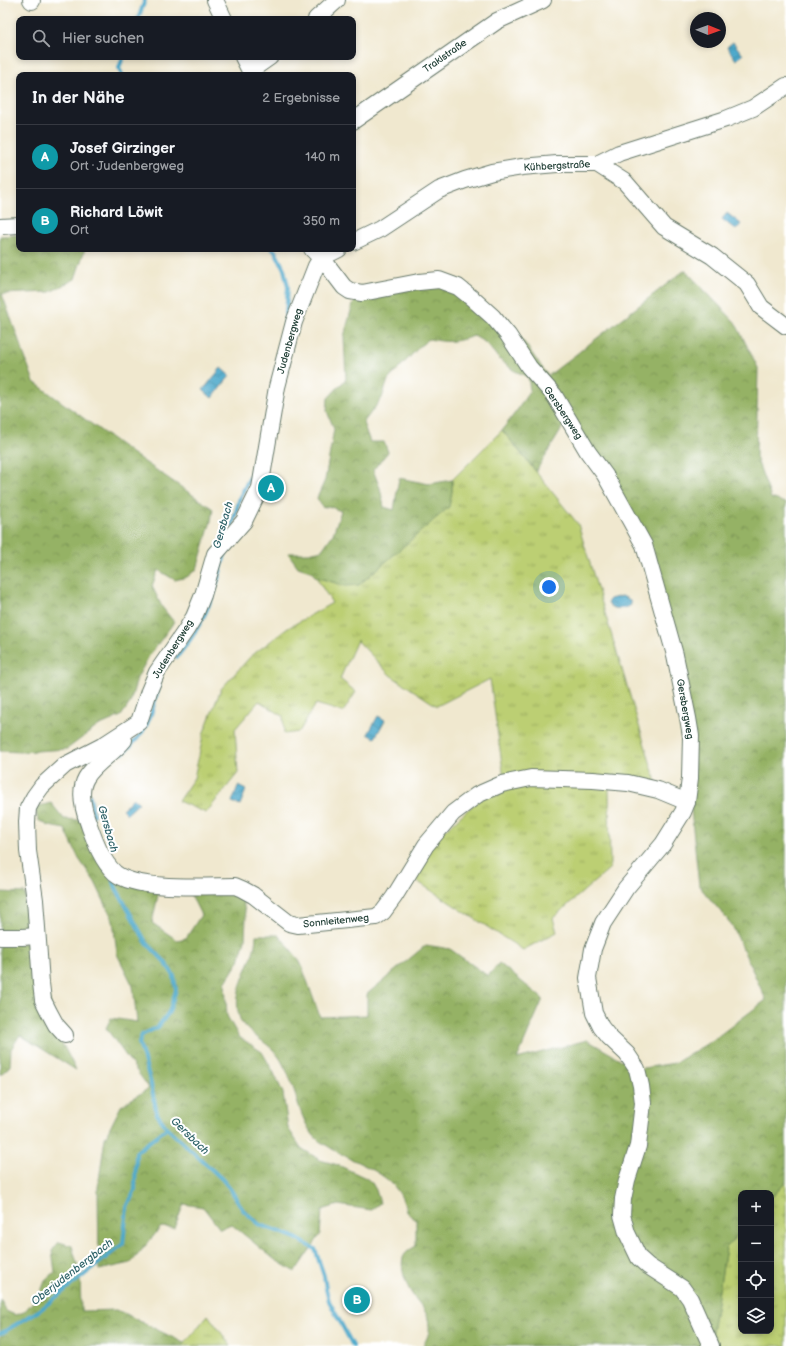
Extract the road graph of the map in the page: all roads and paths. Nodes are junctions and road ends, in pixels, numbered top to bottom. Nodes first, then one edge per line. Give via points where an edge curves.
1 (215, 0) edge
2 (338, 0) edge
3 (543, 0) edge
4 (223, 16) edge
5 (319, 16) edge
6 (264, 60) edge
7 (249, 68) edge
8 (786, 86) edge
9 (356, 119) edge
10 (597, 164) junction
11 (16, 225) edge
12 (0, 226) edge
13 (356, 241) edge
14 (316, 254) edge
15 (786, 326) edge
16 (139, 722) junction
17 (687, 802) junction
18 (37, 936) junction
19 (0, 937) edge
20 (65, 1035) dead end
21 (710, 1344) edge

1 - 4 street
2 - 5 street
3 - 9 street, Traklstraße via 496,21
6 - 7 street
8 - 10 street, Kühbergstraße via 753,108 726,120 619,153
10 - 13 street, Kühbergstraße via 522,167 471,178 440,190 380,230
10 - 15 street via 625,182 664,227 712,256 747,284 761,307
11 - 12 street
14 - 16 street, Judenbergweg via 316,266 292,331 275,398 260,488 244,521 215,554 203,595 191,623 157,672
14 - 17 street, Gersbergweg via 350,291 362,293 429,280 448,282 458,287 493,317 529,367 557,400 605,475 644,545 675,655 688,718 691,754
16 - 17 street, Sonnleitenweg via 85,780 82,791 86,816 102,857 114,872 127,879 148,884 186,887 235,886 253,894 289,923 298,925 376,917 383,912 426,846 453,813 477,795 502,784 531,778 623,782 658,790
16 - 18 street via 66,765 42,786 28,808 28,851
17 - 21 street, Gersbergweg via 671,832 626,888 603,923 593,949 588,978 594,1014 601,1027 627,1054 637,1069 642,1086 643,1103 638,1146 623,1199 622,1214 627,1233 639,1258 682,1288 690,1299
18 - 19 street
18 - 20 street via 43,1000 48,1012

